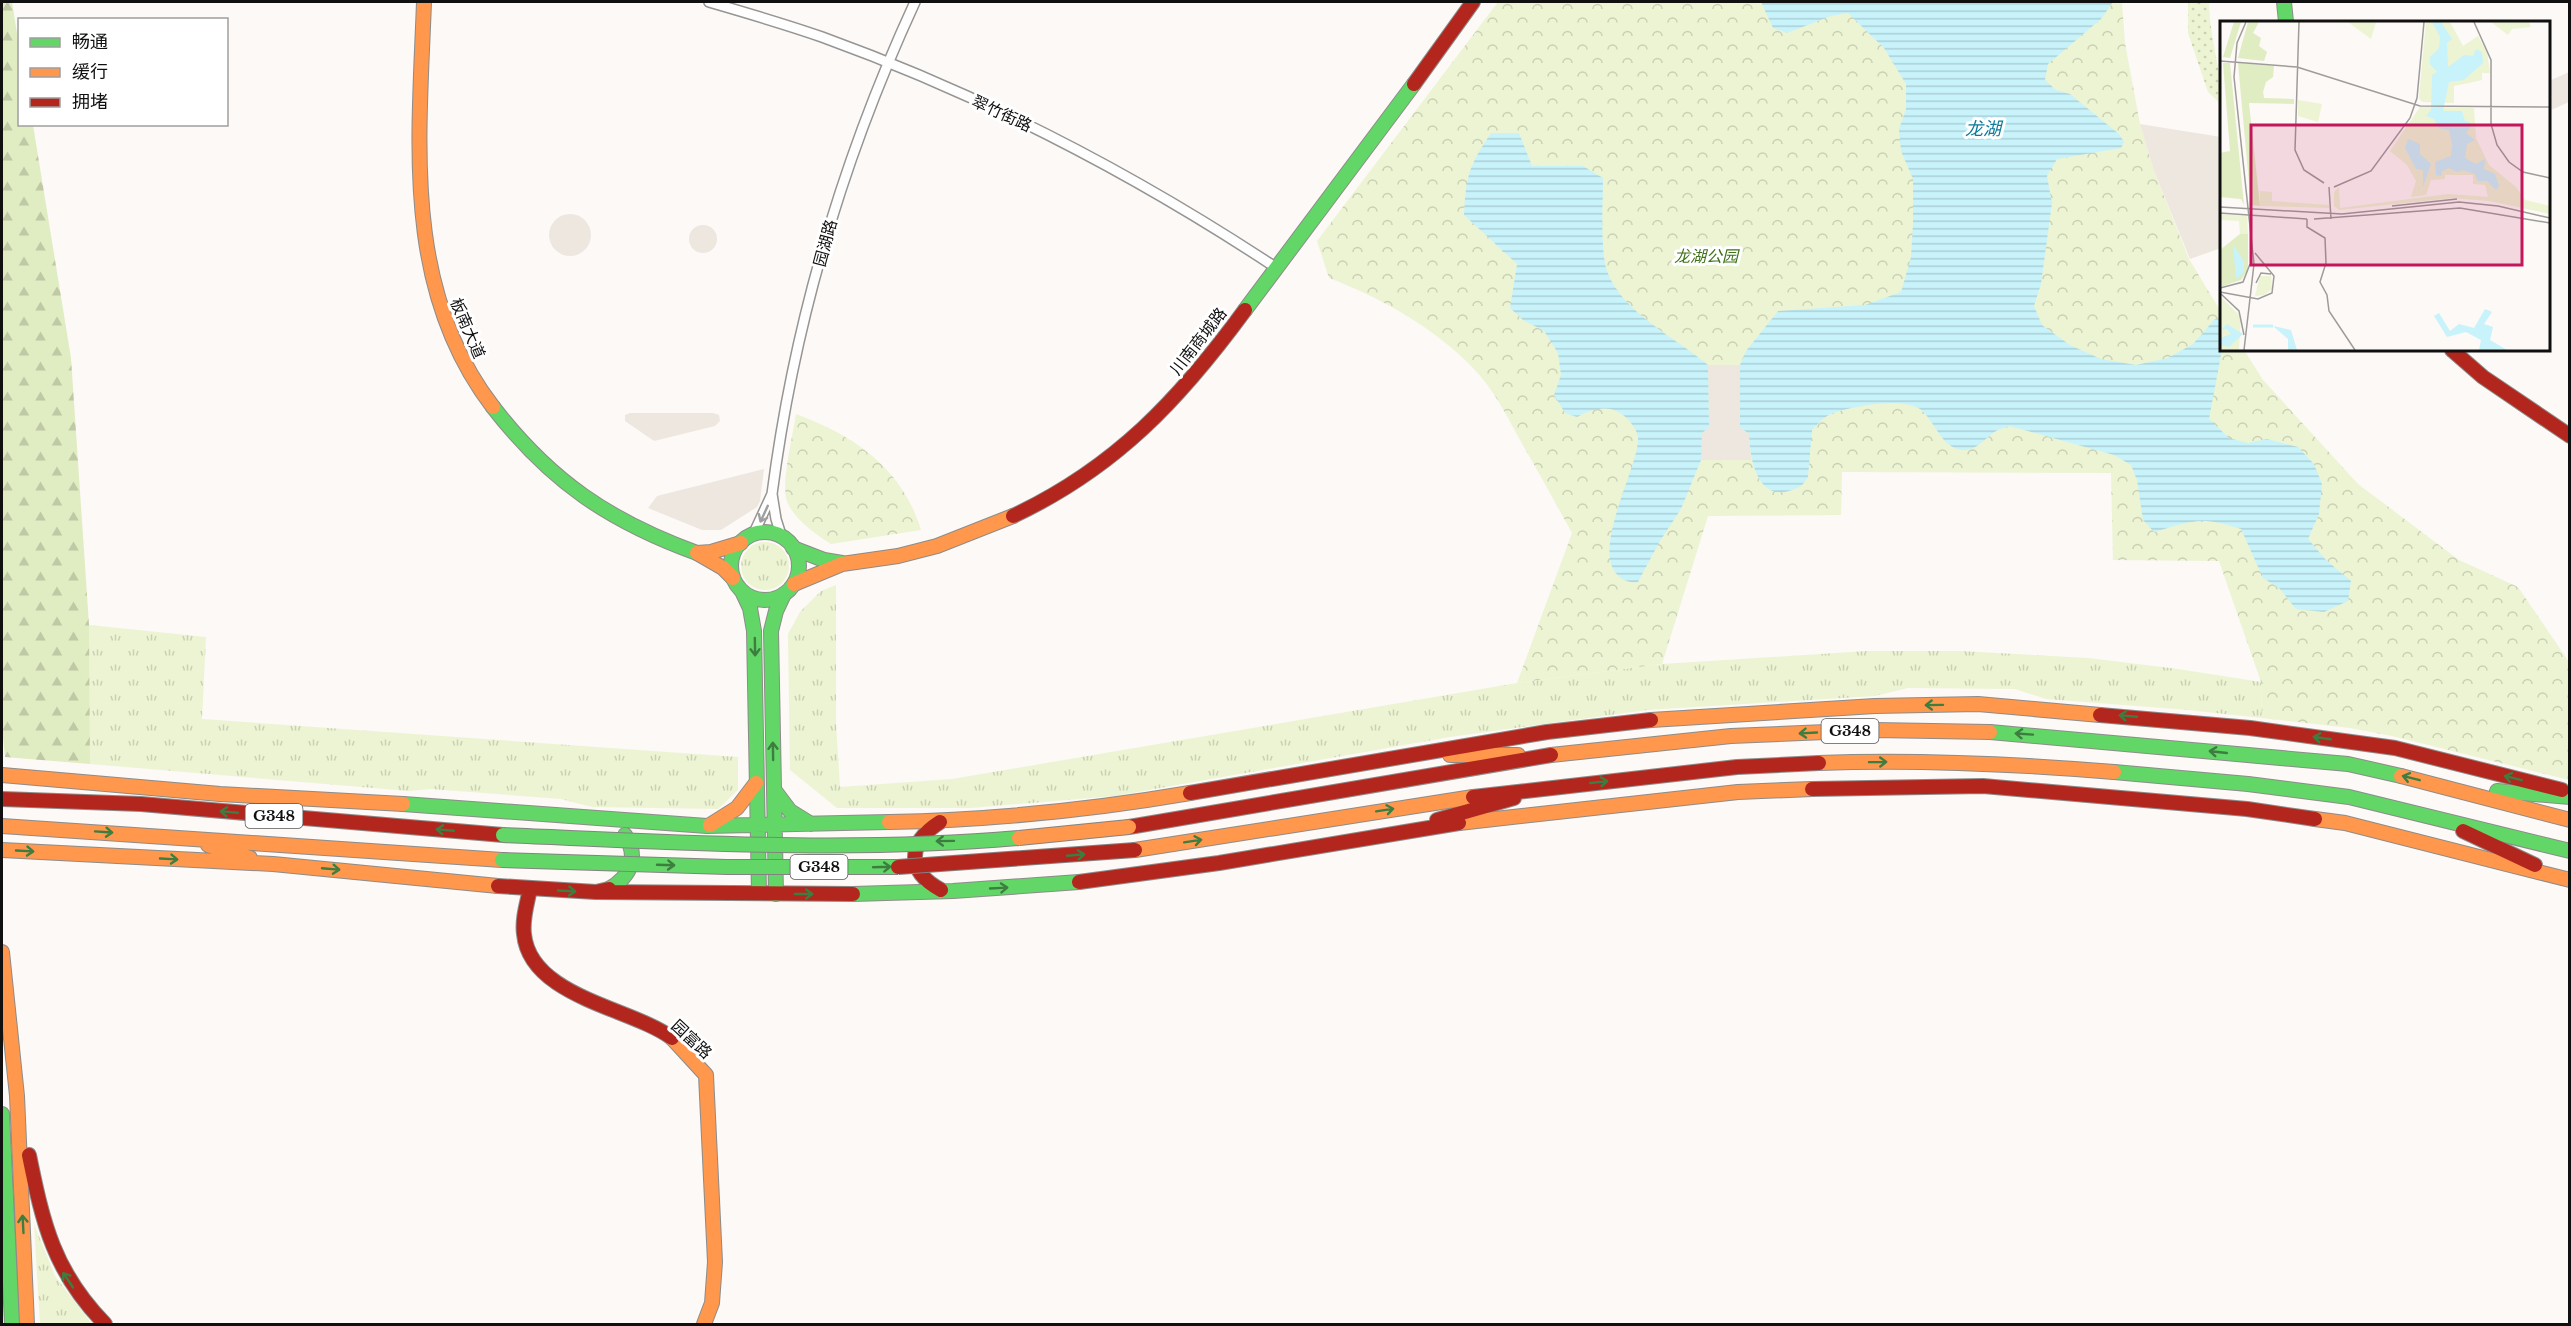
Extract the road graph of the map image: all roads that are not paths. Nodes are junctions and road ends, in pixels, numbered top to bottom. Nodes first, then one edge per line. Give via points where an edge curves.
1 (424, 2) edge
2 (709, 2) edge
3 (915, 2) edge
4 (1473, 2) edge
5 (2284, 2) edge
6 (2286, 21) edge
7 (887, 62) junction
8 (1275, 267) junction
9 (2453, 351) edge
10 (2570, 436) edge
11 (772, 494) junction
12 (753, 535) junction
13 (782, 538) junction
14 (741, 543) junction
15 (793, 548) junction
16 (697, 553) junction
17 (844, 564) junction
18 (734, 578) junction
19 (794, 584) junction
20 (742, 591) junction
21 (784, 594) junction
22 (1410, 754) junction
23 (1553, 755) junction
24 (2, 775) edge
25 (757, 781) junction
26 (1558, 786) junction
27 (2446, 787) junction
28 (774, 788) junction
29 (2570, 792) edge
30 (220, 794) junction
31 (2570, 797) edge
32 (2, 799) edge
33 (141, 804) junction
34 (2570, 819) edge
35 (603, 820) junction
36 (951, 821) junction
37 (2442, 821) junction
38 (813, 824) junction
39 (2, 826) edge
40 (708, 826) junction
41 (758, 826) junction
42 (774, 826) junction
43 (1386, 834) junction
44 (179, 837) junction
45 (2, 850) edge
46 (2570, 851) edge
47 (273, 864) junction
48 (2568, 880) edge
49 (530, 889) junction
50 (603, 890) junction
51 (953, 891) junction
52 (759, 893) junction
53 (776, 894) junction
54 (2, 952) edge
55 (17, 1096) junction
56 (2, 1114) edge
57 (4, 1139) junction
58 (2, 1190) edge
59 (12, 1324) edge
60 (27, 1324) edge
61 (105, 1324) edge
62 (704, 1324) edge

1 - 16 main road, 板南大道 via 422,233 443,315 471,376 509,430 569,486 616,518
2 - 7 street, 翠竹街路 via 820,36
3 - 7 street, 园湖路
4 - 8 main road, 川南商城路
5 - 6 main road
7 - 8 street, 翠竹街路 via 990,106 1125,174
7 - 11 street, 园湖路 via 830,221 794,362
8 - 17 main road, 川南商城路 via 1170,402 1140,433 1103,462 1029,508 990,526 908,554
9 - 10 main road via 2483,377
11 -> 12 street
11 - 13 street
12 - 13 main road via 768,533
12 - 14 main road
13 - 15 main road
14 - 16 main road
14 - 18 main road via 732,563
15 - 17 main road
15 - 19 main road via 799,562
16 - 18 main road, 板南大道
17 - 19 main road
18 - 20 main road
19 - 21 main road
20 - 21 main road via 762,600
20 -> 25 main road via 754,631
28 -> 21 main road via 771,631
22 - 23 main road
29 -> 22 main road via 2395,748 2250,728 1978,704 1728,712 1546,732
22 - 36 main road via 1120,806
27 -> 23 main road, G348 via 2348,764 1977,731 1875,730 1731,736
23 -> 33 main road, G348, bridge via 1129,827 993,840 703,843 503,835
24 - 30 main road
25 - 40 main road via 738,810
25 - 41 main road
26 -> 37 main road, G348 via 1737,767 1875,761 1983,762 2248,784 2349,797
26 - 43 main road
44 -> 26 main road, G348, bridge via 502,860 864,868 1135,850
27 - 31 main road
27 - 34 main road, G348
28 - 38 main road via 785,808
28 - 42 main road
30 - 33 main road
30 - 35 main road
32 - 33 main road, G348
35 - 40 main road
35 - 50 main road via 623,832 633,853 627,875 619,884
36 - 38 main road
36 - 51 main road via 939,822 921,835 914,857 916,868 931,886
37 - 46 main road, G348
37 - 48 main road
38 - 42 main road
39 -> 44 main road, G348
40 - 41 main road
41 - 42 main road
41 - 52 main road
42 - 53 main road
43 - 48 main road via 1738,792 1983,786 2345,823
51 -> 43 main road via 1055,885 1219,863
44 - 47 main road
45 -> 47 main road
47 -> 49 main road
49 -> 50 main road
49 - 62 main road, 园富路 via 524,942 535,963 592,1003 669,1035 706,1075 715,1263 712,1303
50 - 52 main road
53 -> 51 main road
52 - 53 main road
54 - 55 main road
60 -> 55 main road
61 -> 55 main road via 86,1307 62,1271 42,1220
56 - 57 main road
57 - 58 main road
57 - 59 main road

